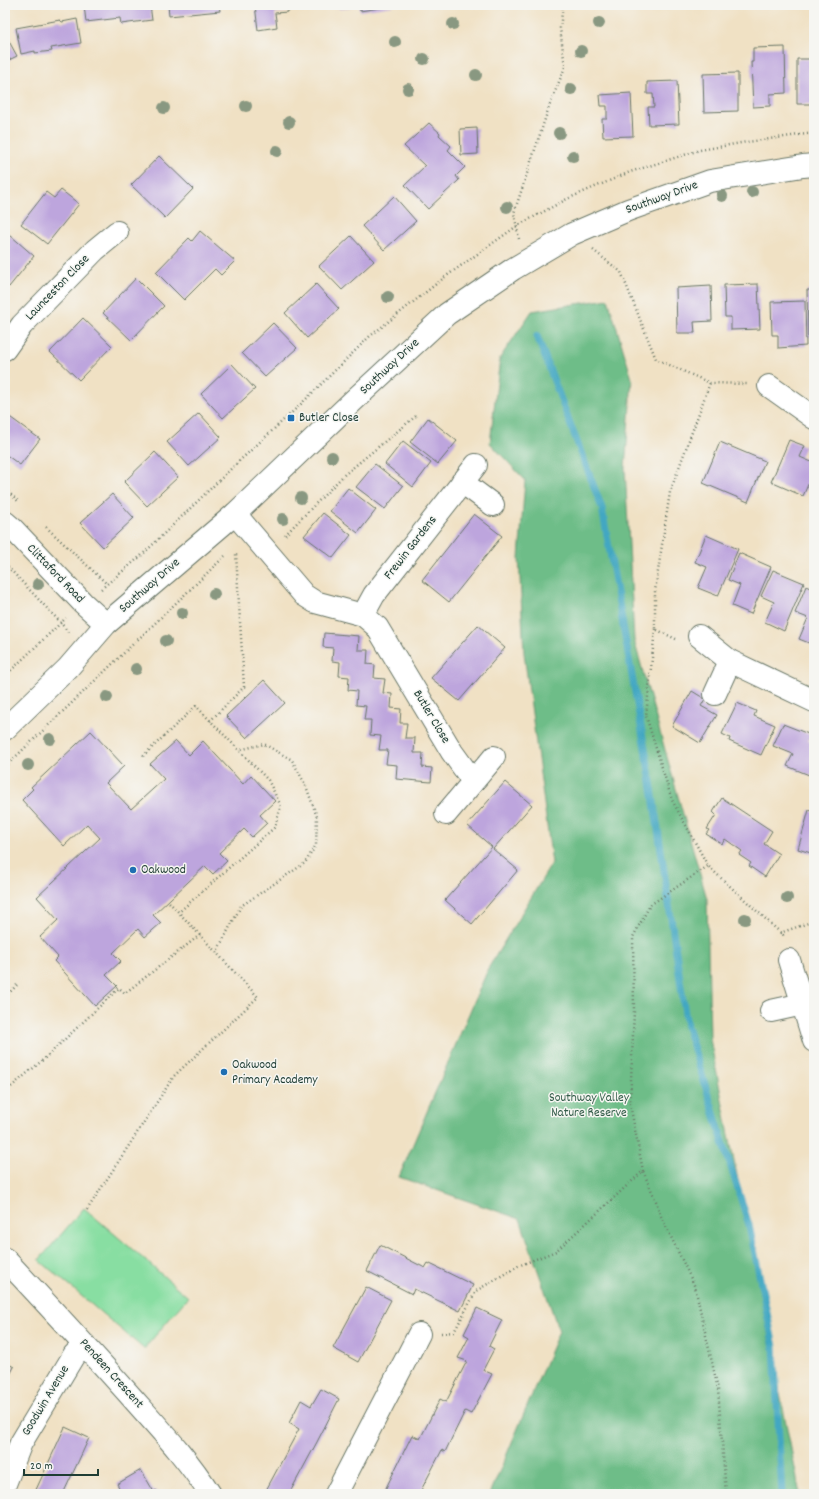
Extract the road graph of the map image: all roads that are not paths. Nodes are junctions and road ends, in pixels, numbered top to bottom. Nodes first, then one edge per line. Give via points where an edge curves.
1 (814, 165) edge
2 (117, 232) dead end
3 (5, 349) edge
4 (769, 386) road end
5 (814, 418) edge
6 (476, 465) dead end
7 (462, 482) junction
8 (493, 505) dead end
9 (235, 514) junction
10 (5, 522) edge
11 (363, 615) junction
12 (106, 624) junction
13 (699, 636) road end
14 (730, 661) junction
15 (715, 694) dead end
16 (814, 701) edge
17 (5, 729) edge
18 (494, 757) dead end
19 (473, 781) junction
20 (446, 814) dead end
21 (789, 960) road end
22 (803, 1004) junction
23 (771, 1011) dead end
24 (814, 1041) edge
25 (5, 1259) edge
26 (419, 1334) road end
27 (85, 1345) junction
28 (5, 1484) edge
29 (210, 1494) edge
30 (336, 1494) edge

1 - 9 street, Southway Drive via 710,181 628,210 572,234 522,264 447,314
2 - 3 street, Launceston Close via 95,250 22,325
4 - 5 street
6 - 7 street, Frewin Gardens
7 - 8 street
7 - 11 street, Frewin Gardens via 374,596
9 - 11 street, Butler Close via 243,539 269,553 304,595 315,602
9 - 12 street, Southway Drive
10 - 12 street, Clittaford Road
11 - 19 street, Butler Close via 377,627 452,752
12 - 17 street, Southway Drive via 68,668
13 - 14 street
14 - 15 street
14 - 16 street
18 - 19 street
19 - 20 street
21 - 22 street
22 - 23 street
22 - 24 street
25 - 27 street, Pendeen Crescent
26 - 30 street
27 - 28 street, Goodwin Avenue via 74,1355 21,1443
27 - 29 street, Pendeen Crescent via 170,1440 196,1471

